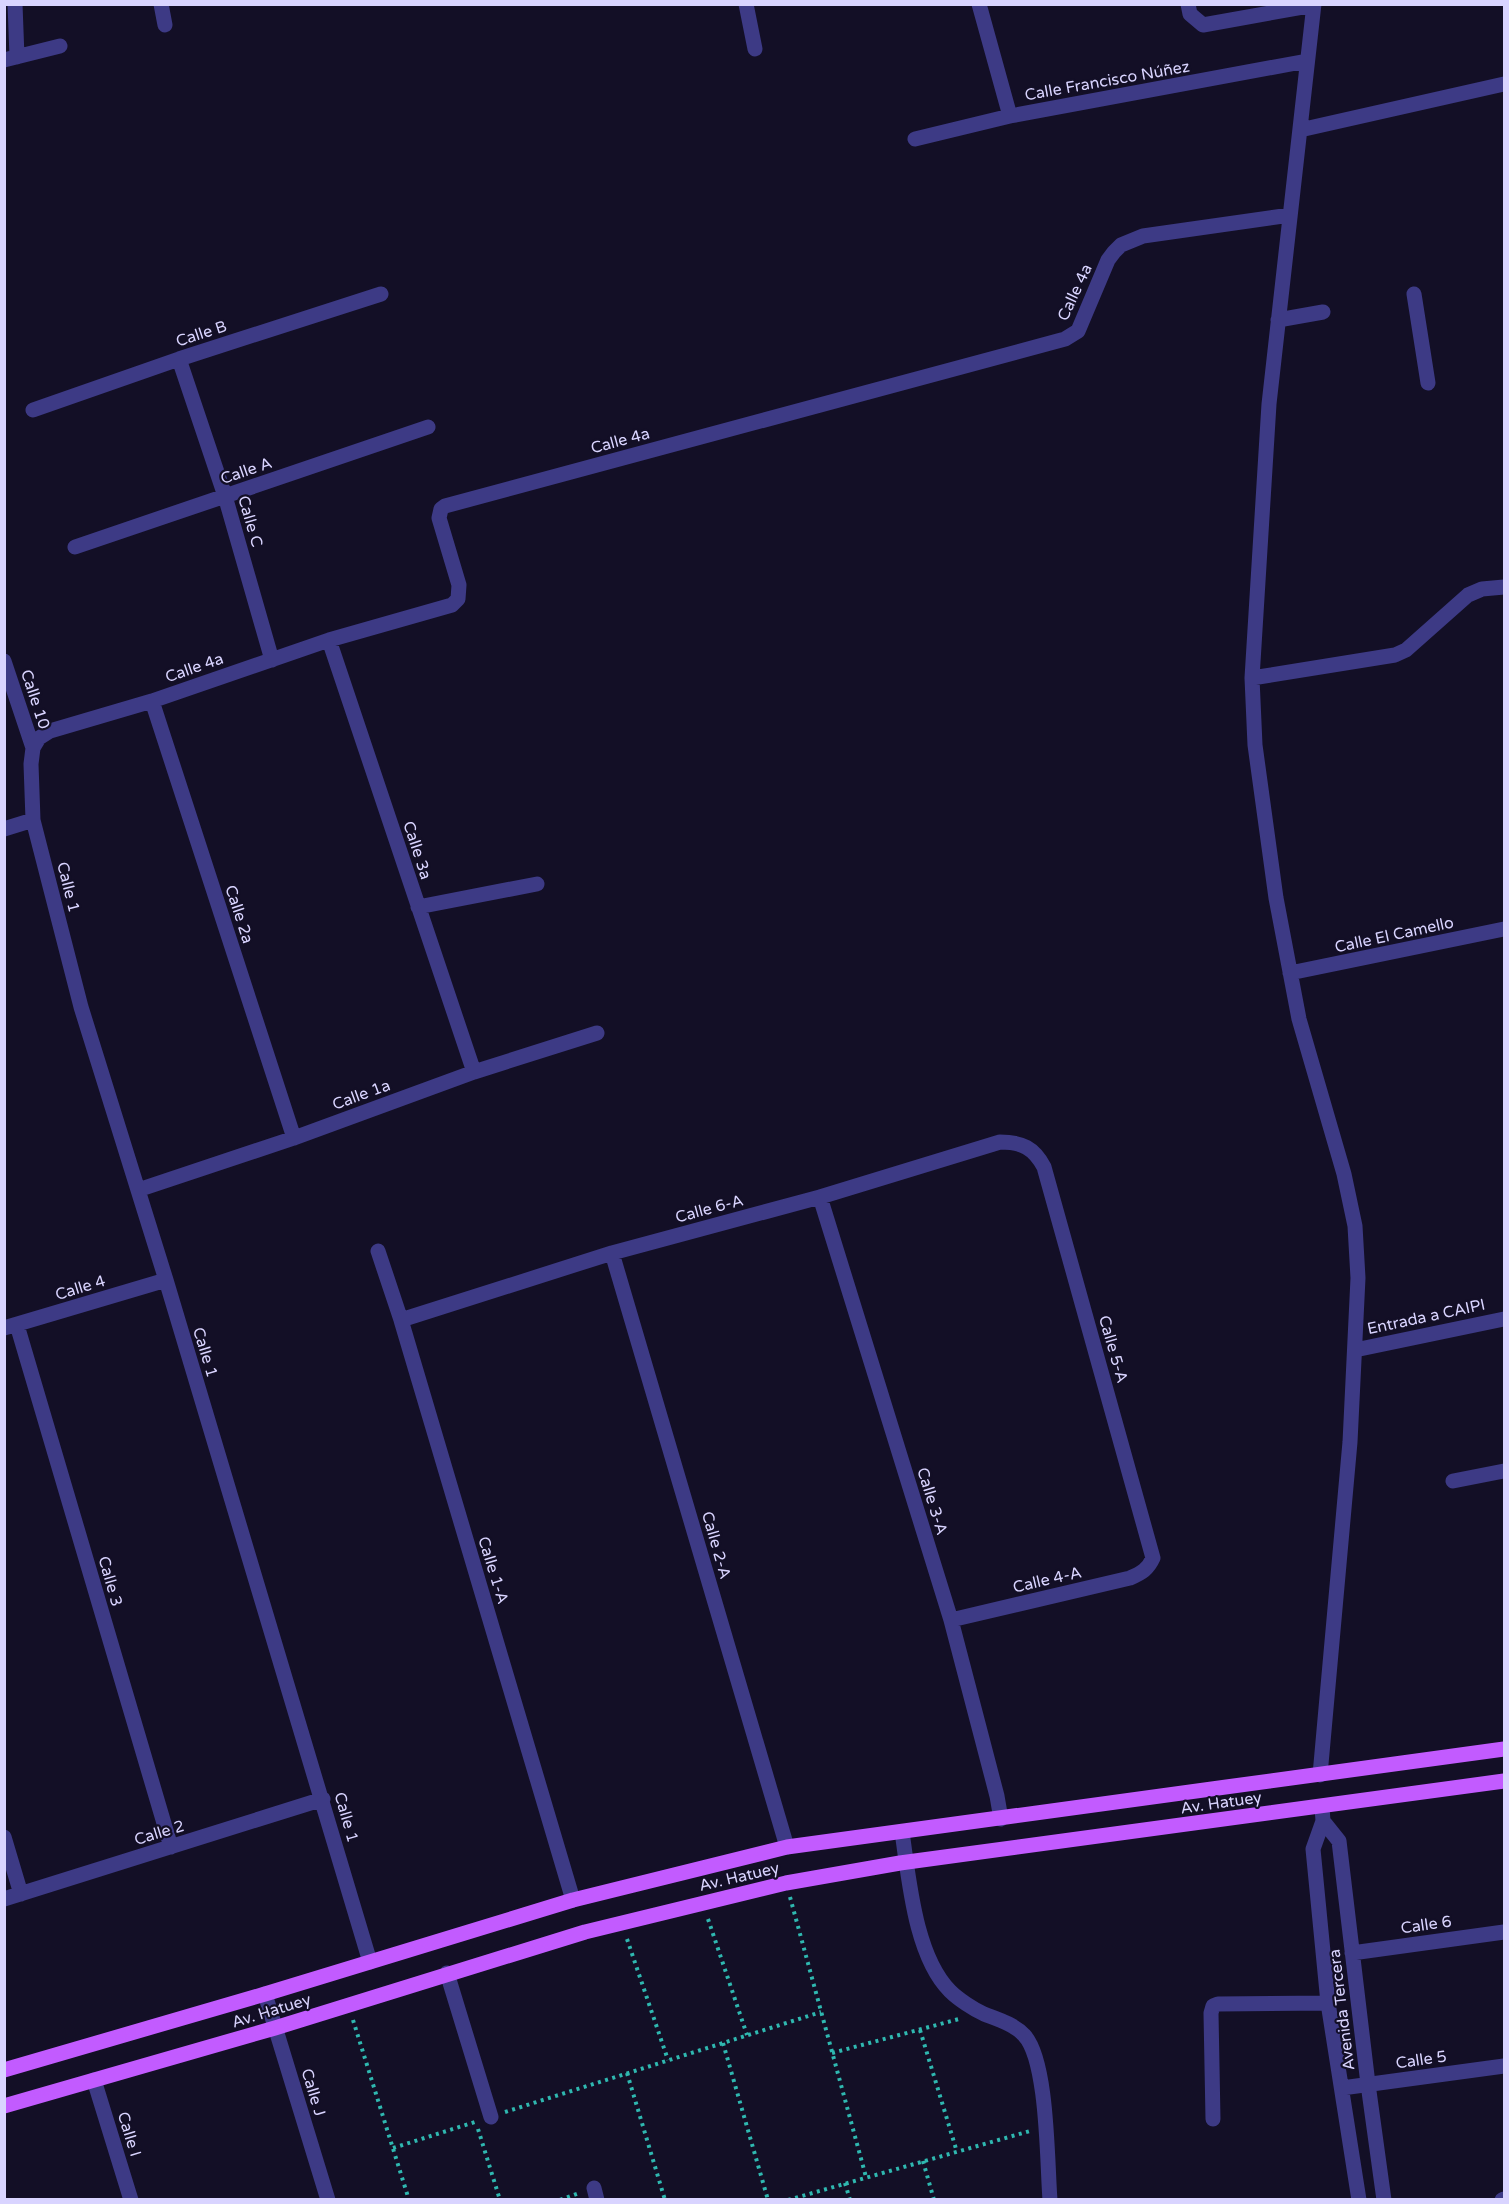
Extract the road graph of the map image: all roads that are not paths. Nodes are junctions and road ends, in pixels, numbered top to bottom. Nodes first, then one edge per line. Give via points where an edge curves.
1 (15, 4) edge
2 (161, 4) edge
3 (746, 4) edge
4 (980, 4) edge
5 (1188, 4) edge
6 (1314, 5) edge
7 (165, 25) dead end
8 (60, 46) dead end
9 (755, 48) dead end
10 (11, 58) edge
11 (1307, 62) junction
12 (1504, 84) edge
13 (1010, 116) junction
14 (1300, 130) junction
15 (915, 139) dead end
16 (1290, 215) junction
17 (381, 294) dead end
18 (1414, 294) dead end
19 (1323, 312) dead end
20 (1278, 320) junction
21 (179, 359) junction
22 (1428, 383) dead end
23 (33, 410) dead end
24 (428, 427) dead end
25 (225, 496) junction
26 (75, 547) dead end
27 (1504, 587) edge
28 (329, 640) junction
29 (272, 660) junction
30 (4, 661) edge
31 (1252, 678) junction
32 (152, 701) junction
33 (33, 748) junction
34 (33, 820) junction
35 (4, 829) edge
36 (537, 884) dead end
37 (418, 907) junction
38 (1504, 929) edge
39 (1290, 973) junction
40 (597, 1034) dead end
41 (474, 1072) junction
42 (294, 1138) junction
43 (1028, 1146) joint
44 (138, 1190) junction
45 (820, 1197) junction
46 (378, 1251) dead end
47 (612, 1253) junction
48 (166, 1280) junction
49 (1504, 1318) edge
50 (401, 1320) junction
51 (11, 1326) edge
52 (1355, 1350) junction
53 (1504, 1472) edge
54 (1453, 1481) dead end
55 (1149, 1567) joint
56 (951, 1620) junction
57 (1504, 1749) edge
58 (1320, 1775) junction
59 (1504, 1781) edge
60 (323, 1799) junction
61 (1322, 1814) junction
62 (1001, 1819) junction
63 (902, 1832) junction
64 (4, 1837) edge
65 (171, 1847) junction
66 (787, 1847) junction
67 (906, 1863) junction
68 (21, 1894) junction
69 (4, 1899) edge
70 (573, 1900) junction
71 (1504, 1932) edge
72 (1353, 1953) junction
73 (370, 1962) junction
74 (447, 1973) junction
75 (265, 1994) junction
76 (1328, 2003) junction
77 (275, 2028) junction
78 (1504, 2066) edge
79 (4, 2070) edge
80 (94, 2080) junction
81 (1368, 2084) junction
82 (1342, 2088) junction
83 (4, 2106) edge
84 (491, 2117) road end
85 (1213, 2119) dead end
86 (131, 2199) edge
87 (327, 2199) edge
88 (1050, 2199) edge
89 (1359, 2199) edge
90 (1384, 2199) edge

1 - 10 street
2 - 7 street
3 - 9 street
4 - 13 street
5 - 6 street via 1190,14 1203,26
6 - 11 street
8 - 10 street
11 - 13 street, Calle Francisco Núñez
11 - 14 street
12 - 14 street
13 - 15 street, Calle Francisco Núñez
14 - 16 street
16 - 20 street
16 - 28 street, Calle 4a via 1143,236 1121,245 1108,260 1078,331 1065,339 445,506 439,518 459,585 458,599 445,609
17 - 21 street, Calle B
18 - 22 street
19 - 20 street
20 - 31 street
21 - 23 street, Calle B
21 - 25 street, Calle C
24 - 25 street, Calle A
25 - 26 street, Calle A
25 - 29 street, Calle C
27 - 31 street via 1468,594 1406,650 1395,655
28 - 29 street, Calle 4a
28 - 37 street, Calle 3a
29 - 32 street, Calle 4a
30 - 33 street, Calle 10
31 - 39 street via 1255,745
32 - 33 street, Calle 4a via 50,731
32 - 42 street, Calle 2a
33 - 34 street, Calle 1
34 - 35 street
34 - 44 street, Calle 1 via 81,1007
36 - 37 street
37 - 41 street, Calle 3a
38 - 39 street, Calle El Camello
39 - 52 street via 1355,1226
40 - 41 street, Calle 1a
41 - 42 street, Calle 1a
42 - 44 street, Calle 1a
43 - 45 street, Calle 6-A via 1000,1142
43 - 55 street, Calle 5-A via 1044,1167 1151,1545 1153,1558
44 - 48 street, Calle 1
45 - 47 street, Calle 6-A
45 - 56 street, Calle 3-A
46 - 50 street, Calle 1-A
47 - 50 street, Calle 6-A
47 - 66 street, Calle 2-A
48 - 51 street, Calle 4
48 - 60 street, Calle 1
49 - 52 street, Entrada a CAIPI
50 - 70 street, Calle 1-A
51 - 65 street, Calle 3
52 - 58 street
53 - 54 street
55 - 56 street, Calle 4-A via 1130,1578
56 - 62 street, Calle 3-A
57 - 58 main road, Av. Hatuey
58 - 62 main road, Av. Hatuey
59 - 61 main road, Av. Hatuey
60 - 65 street, Calle 2
60 - 73 street, Calle 1
61 - 67 main road, Av. Hatuey
61 - 72 street, Avenida Tercera via 1339,1841
61 - 76 street, Avenida Tercera via 1313,1849
62 - 63 main road, Av. Hatuey
63 - 66 main road, Av. Hatuey
63 - 67 street
64 - 68 street
65 - 68 street, Calle 2
66 - 70 main road, Av. Hatuey
67 - 74 main road, Av. Hatuey via 786,1883 621,1923
67 - 88 street via 916,1919 930,1962 950,1991 1024,2035 1034,2053
68 - 69 street, Calle 2
70 - 73 main road, Av. Hatuey
71 - 72 street, Calle 6
72 - 81 street, Avenida Tercera
73 - 75 main road, Av. Hatuey
74 - 77 main road, Av. Hatuey
74 - 84 street
75 - 77 street, Calle J
75 - 79 main road, Av. Hatuey
76 - 82 street, Avenida Tercera
76 - 85 street via 1213,2006
77 - 80 main road, Av. Hatuey
77 - 87 street, Calle J
78 - 81 street, Calle 5
80 - 83 main road, Av. Hatuey
80 - 86 street, Calle I
81 - 82 street, Calle 5
81 - 90 street, Avenida Tercera
82 - 89 street, Avenida Tercera

